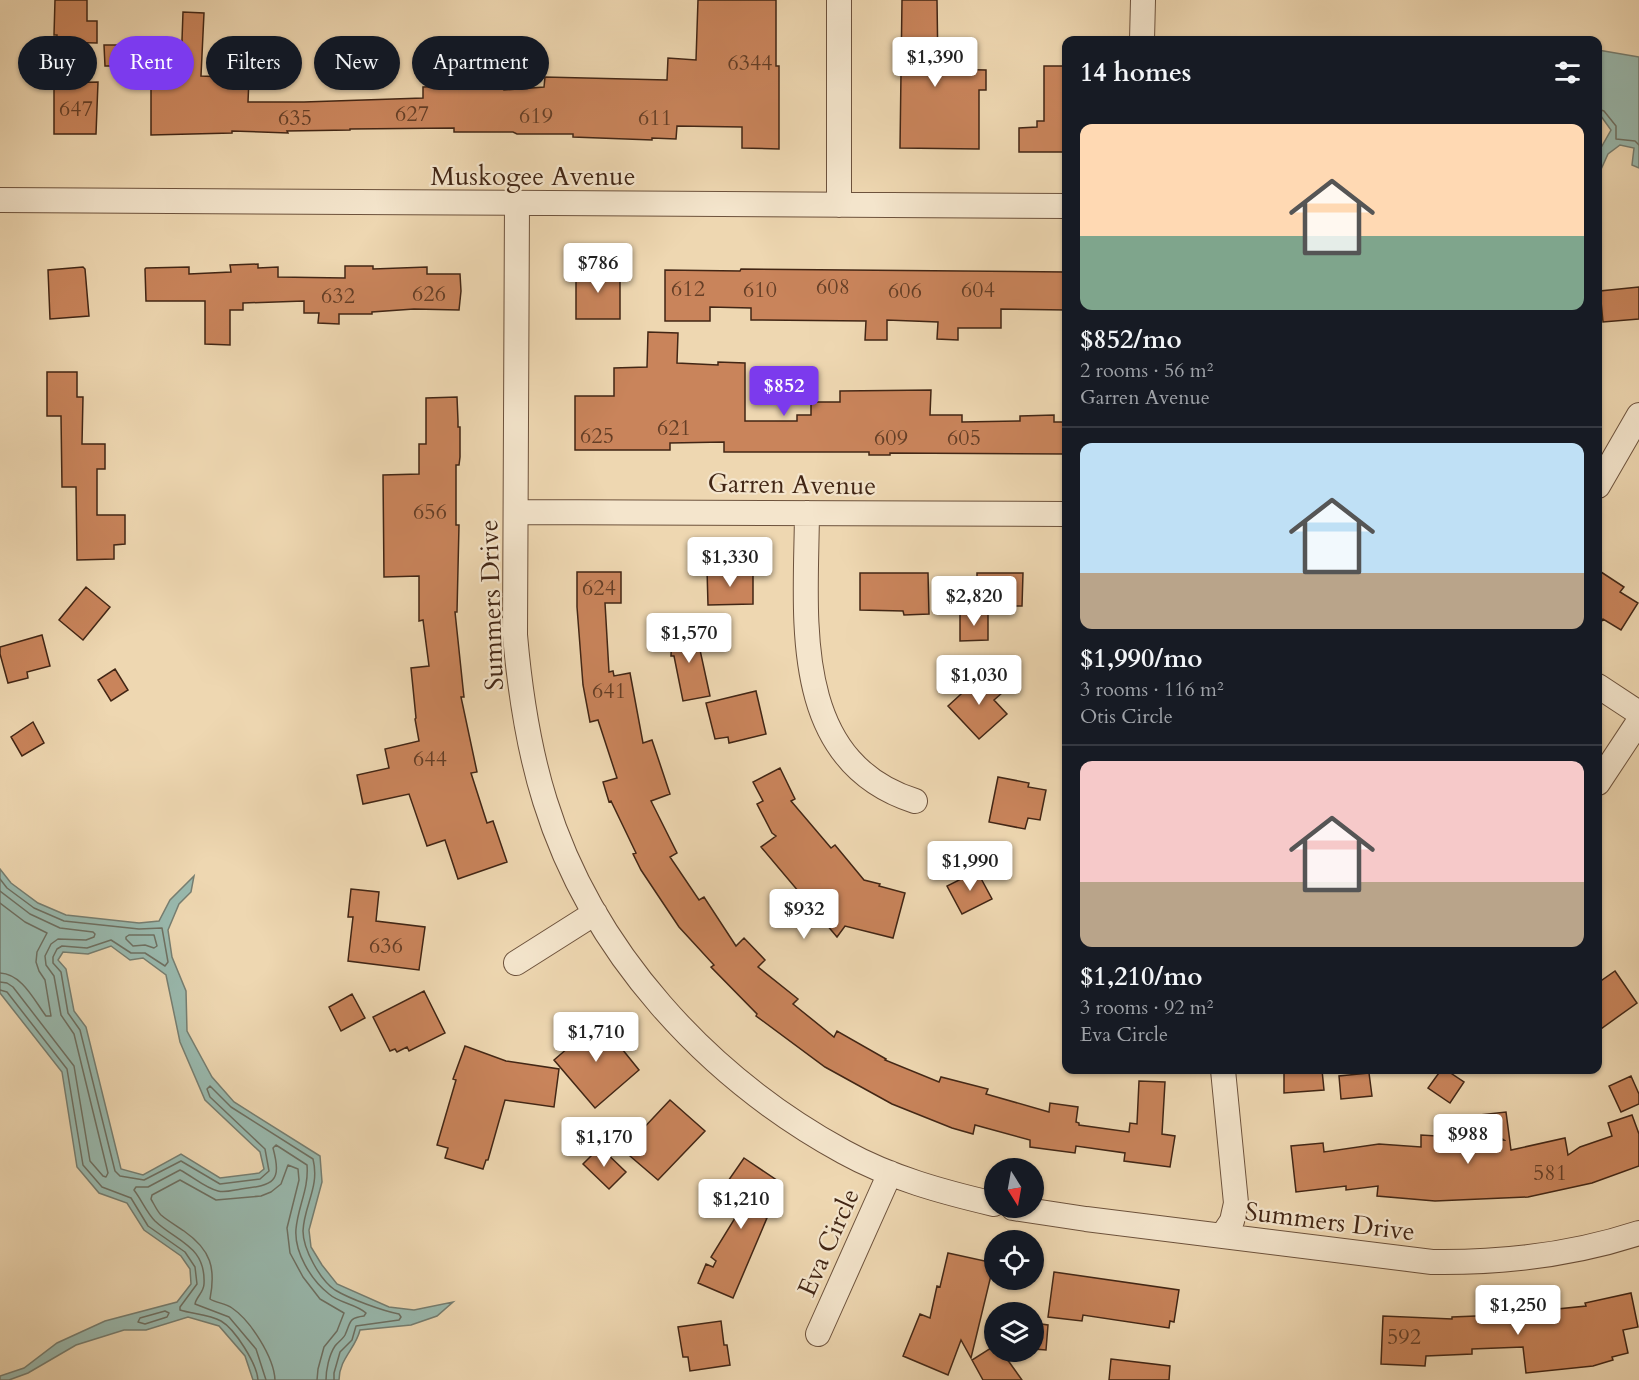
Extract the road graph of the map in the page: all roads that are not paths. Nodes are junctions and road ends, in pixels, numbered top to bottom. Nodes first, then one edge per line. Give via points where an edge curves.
1 (839, 0) edge
2 (1143, 0) edge
3 (1142, 36) edge
4 (0, 200) edge
5 (517, 204) junction
6 (839, 205) junction
7 (1062, 206) edge
8 (1639, 415) edge
9 (1602, 479) edge
10 (516, 512) junction
11 (807, 513) junction
12 (1062, 514) edge
13 (1602, 689) edge
14 (1639, 713) edge
15 (1639, 721) edge
16 (1602, 777) edge
17 (915, 801) dead end
18 (595, 914) junction
19 (516, 963) dead end
20 (1223, 1074) edge
21 (890, 1173) junction
22 (984, 1201) edge
23 (1044, 1213) edge
24 (1639, 1233) edge
25 (1222, 1236) junction
26 (818, 1334) dead end

1 - 6 street
2 - 3 street
4 - 5 street, Muskogee Avenue
5 - 6 street, Muskogee Avenue
5 - 10 street, Summers Drive
6 - 7 street, Muskogee Avenue
8 - 9 street
10 - 11 street, Garren Avenue
10 - 18 street, Summers Drive via 515,635 529,743 552,821
11 - 12 street, Garren Avenue
11 - 17 street via 806,634 813,680 829,731 857,771 879,787
13 - 14 street
15 - 16 street
18 - 19 street
18 - 21 street, Summers Drive via 628,964 673,1019 734,1078 784,1116 846,1153
20 - 25 street via 1236,1203 1232,1221
21 - 22 street, Summers Drive
21 - 26 street, Eva Circle
23 - 25 street, Summers Drive
24 - 25 street, Summers Drive via 1580,1249 1483,1263 1432,1262

